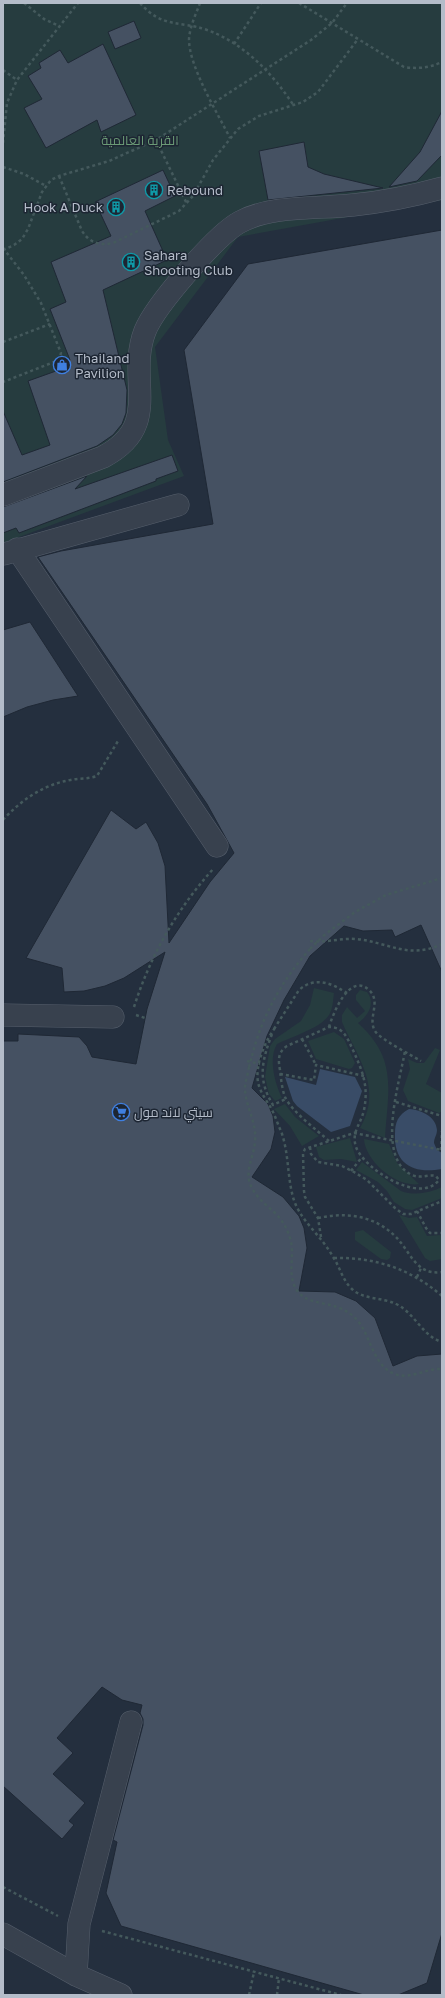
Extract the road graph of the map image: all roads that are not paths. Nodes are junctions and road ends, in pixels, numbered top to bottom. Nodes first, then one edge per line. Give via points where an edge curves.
1 (442, 188) edge
2 (3, 495) edge
3 (178, 505) dead end
4 (10, 552) edge
5 (218, 855) road end
6 (3, 1015) edge
7 (122, 1015) road end
8 (131, 1722) dead end
9 (3, 1934) edge
10 (76, 1975) junction
11 (121, 1995) edge

1 - 2 lane via 360,204 268,212 247,219 227,231 160,305 145,332 141,346 140,410 136,425 128,439 117,450 103,457
3 - 4 lane
4 - 5 lane via 130,718
6 - 7 lane
8 - 10 lane via 79,1924
9 - 10 lane
10 - 11 lane

